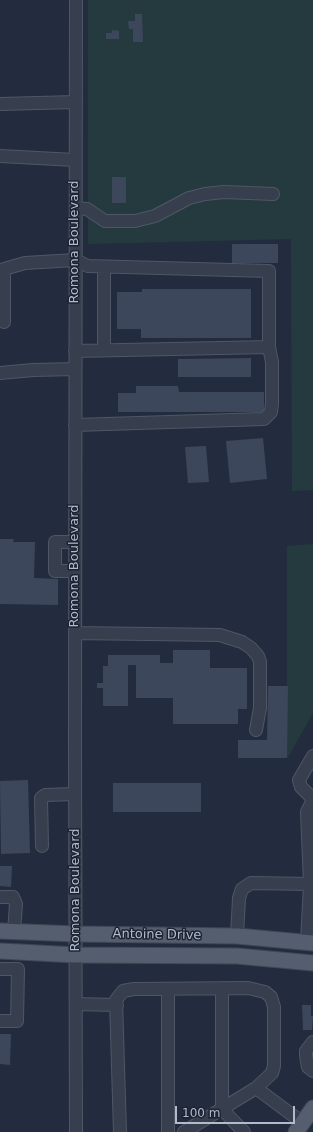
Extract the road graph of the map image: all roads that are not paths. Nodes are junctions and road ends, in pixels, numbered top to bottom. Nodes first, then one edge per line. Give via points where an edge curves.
1 (76, 0) edge
2 (76, 102) junction
3 (0, 104) edge
4 (0, 156) edge
5 (75, 160) junction
6 (273, 194) dead end
7 (76, 208) junction
8 (75, 260) junction
9 (104, 267) junction
10 (4, 322) dead end
11 (269, 348) junction
12 (104, 350) junction
13 (75, 351) junction
14 (75, 369) junction
15 (0, 373) edge
16 (75, 424) junction
17 (75, 542) junction
18 (75, 571) junction
19 (75, 633) junction
20 (256, 730) dead end
21 (313, 756) edge
22 (75, 794) junction
23 (313, 800) edge
24 (42, 846) dead end
25 (312, 884) edge
26 (0, 897) edge
27 (7, 932) edge
28 (76, 934) junction
29 (237, 936) junction
30 (310, 942) edge
31 (0, 951) edge
32 (76, 955) junction
33 (237, 956) junction
34 (313, 963) edge
35 (0, 969) edge
36 (222, 988) junction
37 (168, 989) junction
38 (76, 1004) junction
39 (117, 1005) junction
40 (0, 1021) edge
41 (313, 1042) edge
42 (310, 1060) edge
43 (313, 1071) edge
44 (256, 1088) junction
45 (313, 1108) edge
46 (222, 1109) junction
47 (300, 1127) edge
48 (76, 1132) edge
49 (120, 1132) edge
50 (168, 1132) edge
51 (184, 1132) edge
52 (244, 1132) edge

1 - 2 street, Romona Boulevard
2 - 3 street
2 - 5 street, Romona Boulevard
4 - 5 street
5 - 7 street, Romona Boulevard
6 - 7 street via 205,194 189,198 156,216 134,221 105,221 87,209
7 - 8 street, Romona Boulevard
8 - 9 street via 88,266
8 - 10 street via 25,263 4,269
8 - 13 street, Romona Boulevard
9 - 11 street via 270,271
9 - 12 street
11 - 12 street
11 - 16 street via 272,362 272,403 271,412 264,419
12 - 13 street
13 - 14 street, Romona Boulevard
14 - 15 street
14 - 16 street, Romona Boulevard
16 - 17 street, Romona Boulevard
17 - 18 street, Romona Boulevard
17 - 18 street via 55,542 55,571
18 - 19 street, Romona Boulevard
19 - 20 street via 220,635 242,642 251,648 260,662 260,708
19 - 22 street, Romona Boulevard
21 - 23 street via 299,780 301,787
22 - 24 street via 45,795 41,798
22 - 28 street, Romona Boulevard
23 - 25 street via 307,812
25 - 29 street via 251,883 242,889 239,898
25 - 30 street
26 - 27 street via 12,897 16,904
27 - 28 main road, Antoine Drive
28 - 29 main road, Antoine Drive
28 - 32 street, Romona Boulevard
29 - 30 main road, Antoine Drive
29 - 33 main road
31 - 32 main road, Antoine Drive
32 - 33 main road, Antoine Drive
32 - 38 street, Romona Boulevard
33 - 34 main road, Antoine Drive
35 - 40 street via 18,969 17,1021
36 - 37 street
36 - 44 street via 248,988 265,992 272,997 274,1066 267,1078
36 - 46 street
37 - 39 street via 123,991 116,1000
37 - 50 street
38 - 39 street
38 - 48 street, Romona Boulevard
39 - 49 street
41 - 42 street via 306,1051
42 - 43 street via 308,1066
44 - 46 street
44 - 47 street
45 - 47 main road
46 - 51 street
46 - 52 street

